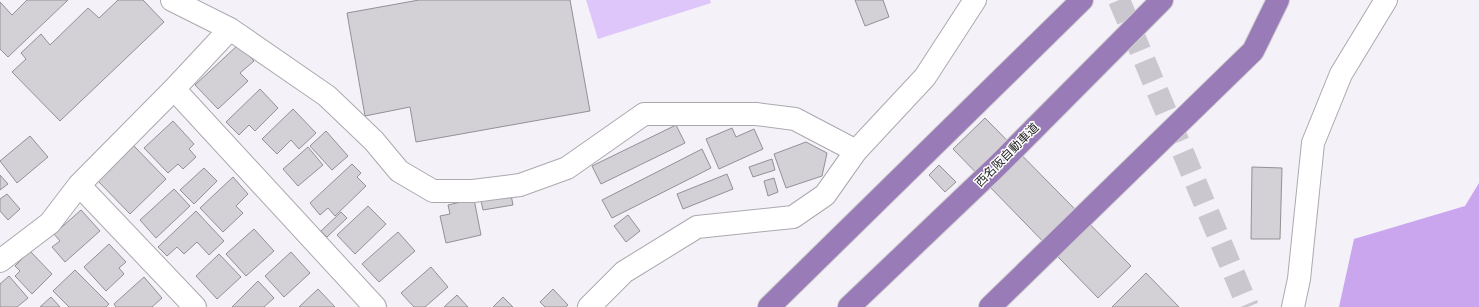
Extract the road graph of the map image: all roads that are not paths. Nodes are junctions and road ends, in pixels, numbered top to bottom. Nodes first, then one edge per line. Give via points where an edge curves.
1 (172, 0) edge
2 (976, 0) edge
3 (1082, 0) edge
4 (1162, 0) edge
5 (1278, 0) edge
6 (1386, 0) edge
7 (230, 29) junction
8 (174, 89) junction
9 (856, 151) junction
10 (79, 186) junction
11 (0, 261) edge
12 (195, 307) edge
13 (375, 307) edge
14 (589, 307) edge
15 (769, 307) edge
16 (849, 307) edge
17 (990, 307) edge
18 (1294, 307) edge

1 - 7 street
2 - 9 street via 925,77
3 - 15 highway
4 - 16 highway, 西名阪自動車道 via 998,165
5 - 17 highway via 1253,51
6 - 18 street via 1341,74 1313,143
7 - 8 street
7 - 9 street via 327,96 374,141 399,171 432,191 473,191 520,185 567,168 644,114 756,114 795,119
8 - 10 street
8 - 13 street
9 - 14 street via 824,195 793,217 697,227 624,272
10 - 11 street via 50,223
10 - 12 street

